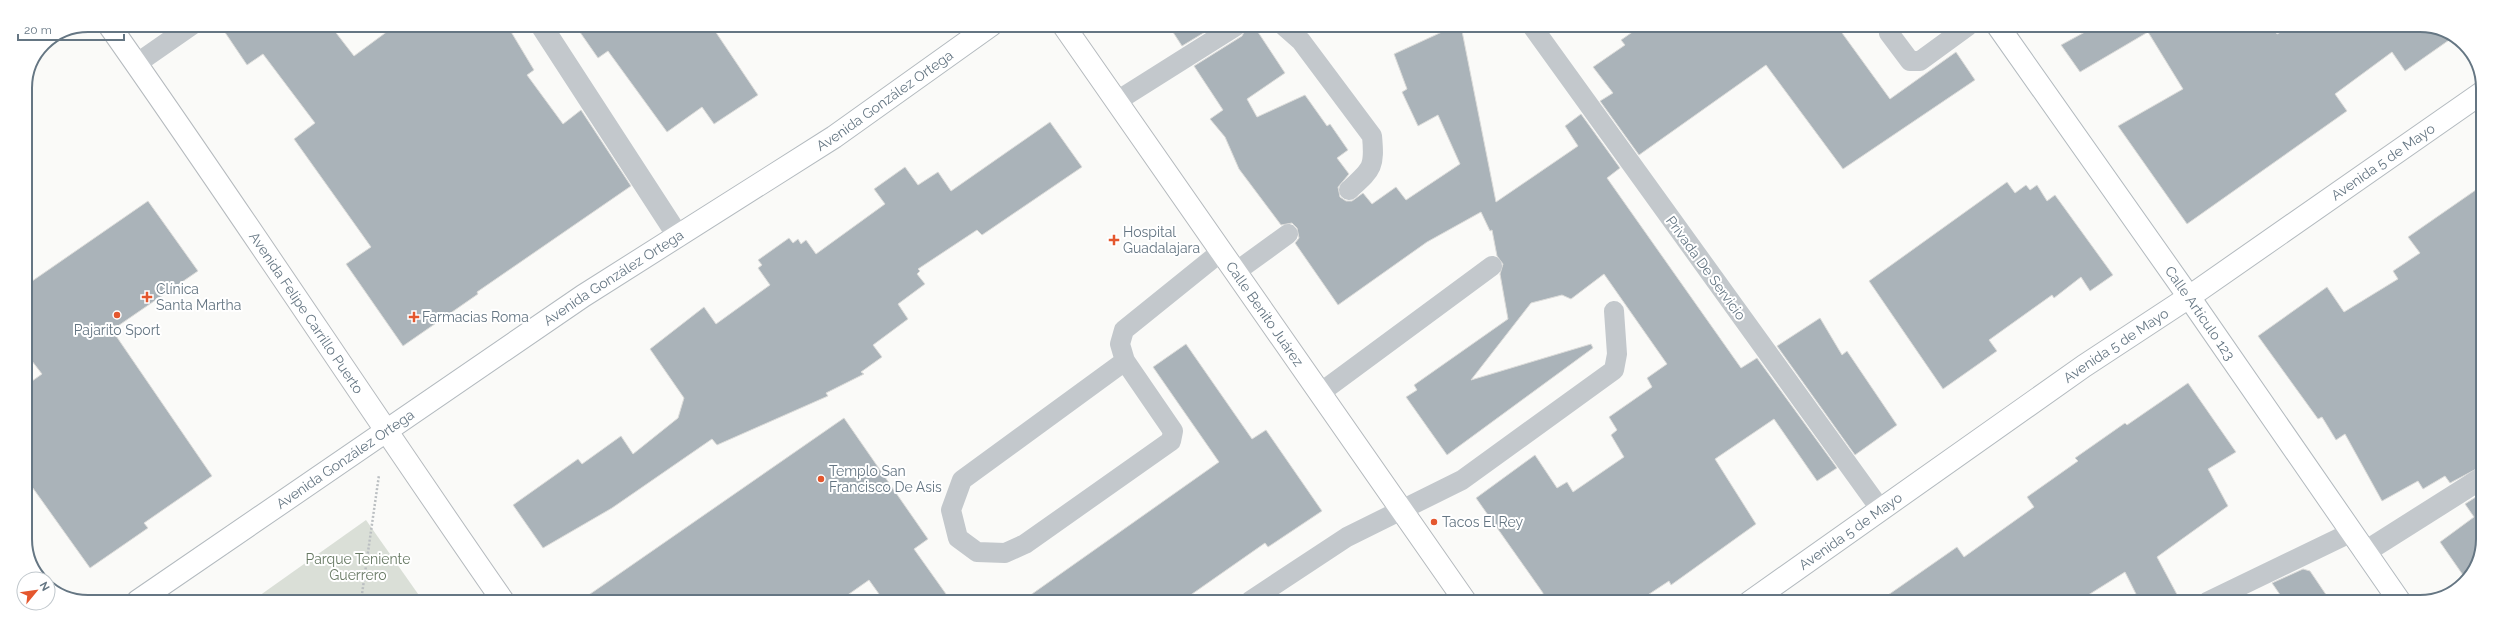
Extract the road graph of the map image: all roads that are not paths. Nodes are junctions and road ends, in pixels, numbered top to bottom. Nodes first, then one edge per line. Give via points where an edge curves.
1 (114, 32) edge
2 (182, 32) edge
3 (546, 32) edge
4 (983, 32) edge
5 (1068, 32) edge
6 (1226, 32) edge
7 (1291, 32) edge
8 (1536, 32) edge
9 (1889, 32) edge
10 (1960, 32) edge
11 (2002, 32) edge
12 (136, 64) junction
13 (2476, 97) edge
14 (1117, 101) junction
15 (1349, 190) dead end
16 (1288, 234) dead end
17 (678, 236) junction
18 (1222, 251) junction
19 (1492, 266) dead end
20 (1237, 271) junction
21 (2189, 297) junction
22 (1614, 311) dead end
23 (1125, 361) junction
24 (1320, 393) junction
25 (386, 433) junction
26 (2476, 482) edge
27 (1402, 510) junction
28 (1881, 510) junction
29 (2352, 532) junction
30 (2365, 552) junction
31 (147, 595) edge
32 (499, 595) edge
33 (1259, 595) edge
34 (1461, 595) edge
35 (1760, 595) edge
36 (2222, 595) edge
37 (2395, 595) edge

1 - 12 street, Avenida Felipe Carrillo Puerto
2 - 12 lane
3 - 17 street
4 - 17 street, Avenida González Ortega via 834,137
5 - 14 street, Calle Benito Juárez
6 - 14 lane
7 - 15 lane via 1301,41 1372,136 1374,154 1371,170
8 - 28 lane, Privada De Servicio
9 - 10 lane via 1910,61 1920,61
11 - 21 street, Calle Artículo 123
12 - 25 street, Avenida Felipe Carrillo Puerto
13 - 21 street, Avenida 5 de Mayo
14 - 18 street, Calle Benito Juárez
16 - 20 lane
17 - 25 street, Avenida González Ortega via 583,296
18 - 20 street, Calle Benito Juárez
18 - 23 lane via 1124,330 1120,344
19 - 24 lane
20 - 24 street, Calle Benito Juárez
21 - 28 street, Avenida 5 de Mayo via 2084,366
21 - 29 street, Calle Artículo 123
22 - 27 lane via 1617,354 1614,370 1462,480
23 - 23 lane via 962,480 952,510 958,538 977,552 1005,553 1025,544 1171,441 1173,431
24 - 27 street, Calle Benito Juárez
25 - 31 street, Avenida González Ortega
25 - 32 street, Avenida Felipe Carrillo Puerto
26 - 30 street
27 - 33 lane via 1347,537
27 - 34 street, Calle Benito Juárez
28 - 35 street, Avenida 5 de Mayo
29 - 30 street, Calle Artículo 123
29 - 36 lane
30 - 37 street, Calle Artículo 123

